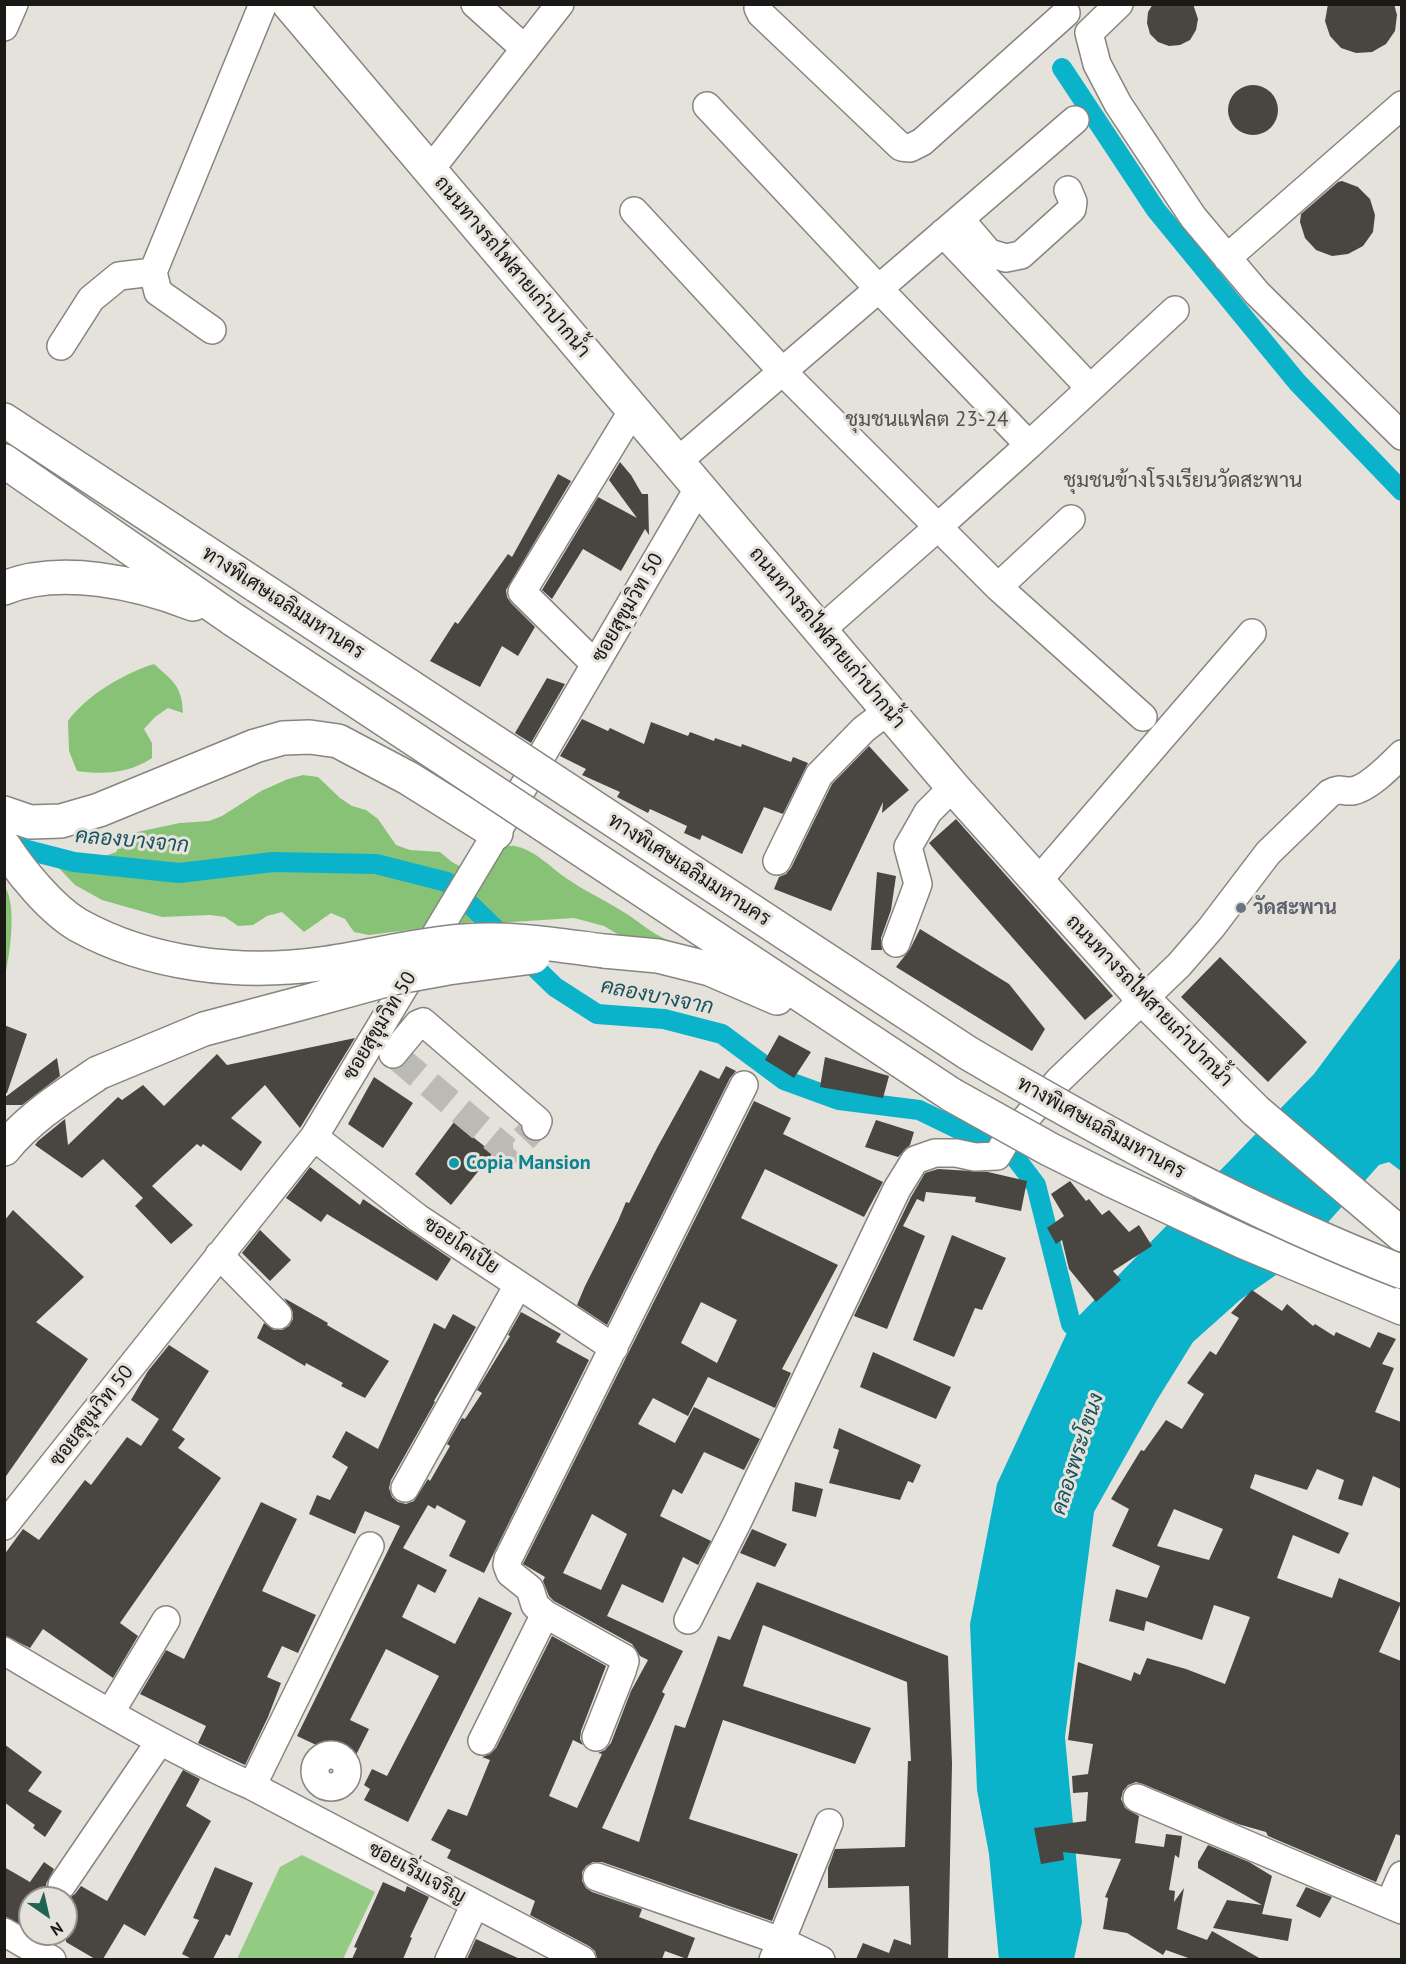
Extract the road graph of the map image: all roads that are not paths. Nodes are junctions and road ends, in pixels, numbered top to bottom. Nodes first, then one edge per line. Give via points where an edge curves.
1 (14, 4) edge
2 (263, 4) edge
3 (289, 4) edge
4 (475, 4) edge
5 (560, 4) edge
6 (759, 4) edge
7 (1119, 4) edge
8 (1062, 9) edge
9 (4, 27) edge
10 (1089, 33) junction
11 (525, 49) junction
12 (1401, 105) edge
13 (707, 106) dead end
14 (1075, 120) dead end
15 (430, 170) junction
16 (1068, 190) dead end
17 (634, 211) dead end
18 (952, 226) junction
19 (1227, 258) junction
20 (153, 272) junction
21 (878, 288) junction
22 (1175, 310) dead end
23 (212, 330) dead end
24 (61, 346) dead end
25 (782, 371) junction
26 (1090, 388) junction
27 (633, 410) junction
28 (4, 420) edge
29 (1401, 436) edge
30 (1029, 445) junction
31 (4, 460) edge
32 (677, 462) junction
33 (699, 487) junction
34 (1071, 519) dead end
35 (939, 527) junction
36 (998, 587) junction
37 (4, 588) edge
38 (234, 620) junction
39 (821, 630) junction
40 (1252, 633) dead end
41 (595, 664) junction
42 (888, 711) junction
43 (1143, 717) dead end
44 (1401, 754) edge
45 (953, 787) junction
46 (4, 813) edge
47 (496, 834) junction
48 (4, 846) edge
49 (777, 861) dead end
50 (1036, 882) junction
51 (896, 943) dead end
52 (604, 951) junction
53 (1144, 1000) junction
54 (388, 1050) junction
55 (744, 1085) dead end
56 (952, 1095) junction
57 (537, 1126) dead end
58 (314, 1137) junction
59 (4, 1149) edge
60 (1390, 1226) edge
61 (219, 1256) junction
62 (1401, 1272) edge
63 (518, 1285) junction
64 (1401, 1308) edge
65 (278, 1315) dead end
66 (614, 1348) junction
67 (405, 1488) dead end
68 (4, 1526) edge
69 (370, 1546) dead end
70 (545, 1614) junction
71 (166, 1620) dead end
72 (688, 1620) dead end
73 (4, 1651) edge
74 (110, 1713) junction
75 (596, 1737) dead end
76 (160, 1741) junction
77 (482, 1741) dead end
78 (316, 1754) dead end
79 (252, 1786) junction
80 (1137, 1798) dead end
81 (289, 1806) junction
82 (829, 1824) dead end
83 (1401, 1875) edge
84 (597, 1877) dead end
85 (62, 1885) dead end
86 (475, 1904) junction
87 (1395, 1907) edge
88 (4, 1932) edge
89 (777, 1950) edge
90 (52, 1959) edge
91 (449, 1959) edge
92 (582, 1959) edge
93 (821, 1959) edge

1 - 9 street
2 - 20 street
3 - 15 main road, ถนนทางรถไฟสายเก่าปากน้ำ
4 - 11 street
5 - 11 street
6 - 8 street via 760,14 901,147 910,148 922,142
7 - 10 street
8 - 10 street
10 - 19 street via 1097,64 1118,104 1193,217
11 - 15 street
12 - 19 street
13 - 21 street
14 - 18 street
15 - 27 main road, ถนนทางรถไฟสายเก่าปากน้ำ
16 - 18 street via 1072,209 1021,255 1006,258 989,254
17 - 25 street
18 - 21 street
18 - 26 street
19 - 29 street via 1257,293
20 - 23 street via 158,292
20 - 24 street via 119,276 91,299
21 - 25 street
21 - 30 street
22 - 26 street
25 - 32 street
25 - 35 street
26 - 30 street
27 - 32 main road, ถนนทางรถไฟสายเก่าปากน้ำ
27 - 41 street via 522,592
28 - 62 main road, ทางพิเศษเฉลิมมหานคร, bridge via 968,1053 1079,1119 1181,1173
30 - 35 street
31 - 38 main road, ทางพิเศษเฉลิมมหานคร
32 - 33 main road, ถนนทางรถไฟสายเก่าปากน้ำ
33 - 39 main road, ถนนทางรถไฟสายเก่าปากน้ำ
33 - 41 street, ซอยสุขุมวิท 50
34 - 36 street
35 - 36 street
35 - 39 street
36 - 43 street
37 - 38 main road via 57,578 99,580 174,597
38 - 56 main road, ทางพิเศษเฉลิมมหานคร, bridge
39 - 42 main road, ถนนทางรถไฟสายเก่าปากน้ำ
40 - 50 street
41 - 47 street, ซอยสุขุมวิท 50
42 - 45 main road, ถนนทางรถไฟสายเก่าปากน้ำ
42 - 49 street via 864,729 819,776
44 - 53 street via 1382,774 1360,788 1329,793 1268,853 1211,928
45 - 50 main road, ถนนทางรถไฟสายเก่าปากน้ำ
45 - 51 street via 928,812 908,847 918,884
46 - 47 main road via 30,822 61,822 255,746 283,738 310,737 348,746 408,778
47 - 54 street, ซอยสุขุมวิท 50, bridge via 393,1004
48 - 52 main road, bridge via 40,893 77,924 159,957 245,969 319,965 420,946 499,939
50 - 53 main road, ถนนทางรถไฟสายเก่าปากน้ำ
52 - 56 main road via 658,956 710,969 768,992
52 - 59 main road, bridge via 393,978 204,1029 98,1073 51,1103
53 - 60 main road, ถนนทางรถไฟสายเก่าปากน้ำ via 1256,1111
53 - 72 street via 1059,1080 996,1156 935,1153 915,1160 897,1189
54 - 57 street via 424,1023 537,1120
54 - 58 street, ซอยสุขุมวิท 50
55 - 66 street
56 - 64 main road, ทางพิเศษเฉลิมมหานคร, bridge via 1145,1197
58 - 61 street, ซอยสุขุมวิท 50
58 - 63 street, ซอยโคเปีย via 418,1218
61 - 65 street
61 - 68 street, ซอยสุขุมวิท 50
63 - 66 street, ซอยโคเปีย
63 - 67 street
66 - 70 street via 508,1559 512,1575 530,1589 535,1605
69 - 79 street
70 - 75 street via 624,1658
70 - 77 street
71 - 74 street
73 - 74 street, ซอยเริ่มเจริญ
74 - 76 street, ซอยเริ่มเจริญ
76 - 79 street, ซอยเริ่มเจริญ
76 - 85 street
78 - 81 street
79 - 81 street, ซอยเริ่มเจริญ
80 - 87 street
81 - 86 street, ซอยเริ่มเจริญ
82 - 89 street
83 - 87 street
84 - 89 street
86 - 91 street
86 - 92 street, ซอยเริ่มเจริญ
88 - 90 street
89 - 93 street

